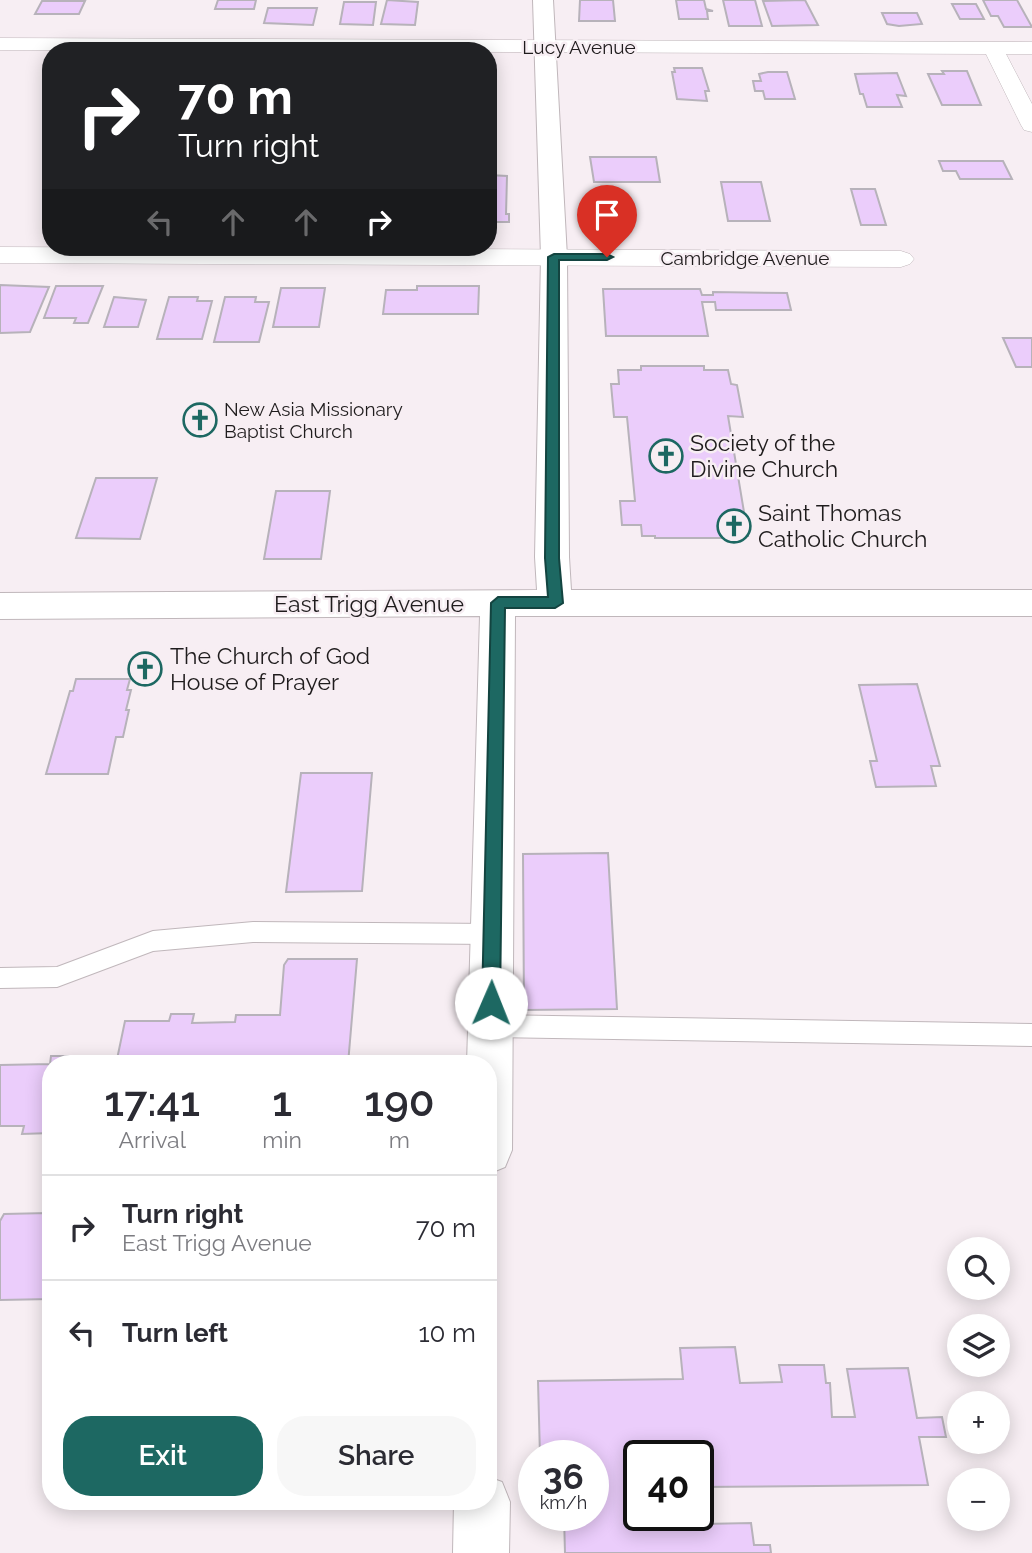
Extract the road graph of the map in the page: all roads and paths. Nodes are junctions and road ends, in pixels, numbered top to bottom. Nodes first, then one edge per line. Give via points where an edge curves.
1 (542, 0) edge
2 (0, 44) edge
3 (42, 44) edge
4 (497, 47) edge
5 (544, 47) junction
6 (993, 48) junction
7 (1032, 48) edge
8 (1032, 125) edge
9 (0, 255) edge
10 (42, 255) edge
11 (277, 256) edge
12 (554, 257) junction
13 (901, 259) dead end
14 (498, 603) junction
15 (555, 603) junction
16 (1032, 603) edge
17 (0, 606) edge
18 (492, 934) junction
19 (0, 978) edge
20 (491, 1026) junction
21 (1032, 1035) edge
22 (490, 1055) edge
23 (482, 1510) edge
24 (481, 1553) edge

1 - 5 street
2 - 3 street, Lucy Avenue
4 - 5 street, Lucy Avenue
5 - 6 street, Lucy Avenue
5 - 12 street
6 - 7 street, Lucy Avenue
6 - 8 street
9 - 10 street, Cambridge Avenue
11 - 12 street, Cambridge Avenue
12 - 13 street, Cambridge Avenue
12 - 15 street
14 - 15 street, East Trigg Avenue
14 - 17 street, East Trigg Avenue
14 - 18 street
15 - 16 street, East Trigg Avenue
18 - 19 lane via 228,935 153,942 57,977
18 - 20 street
20 - 21 lane
20 - 22 street
23 - 24 street

